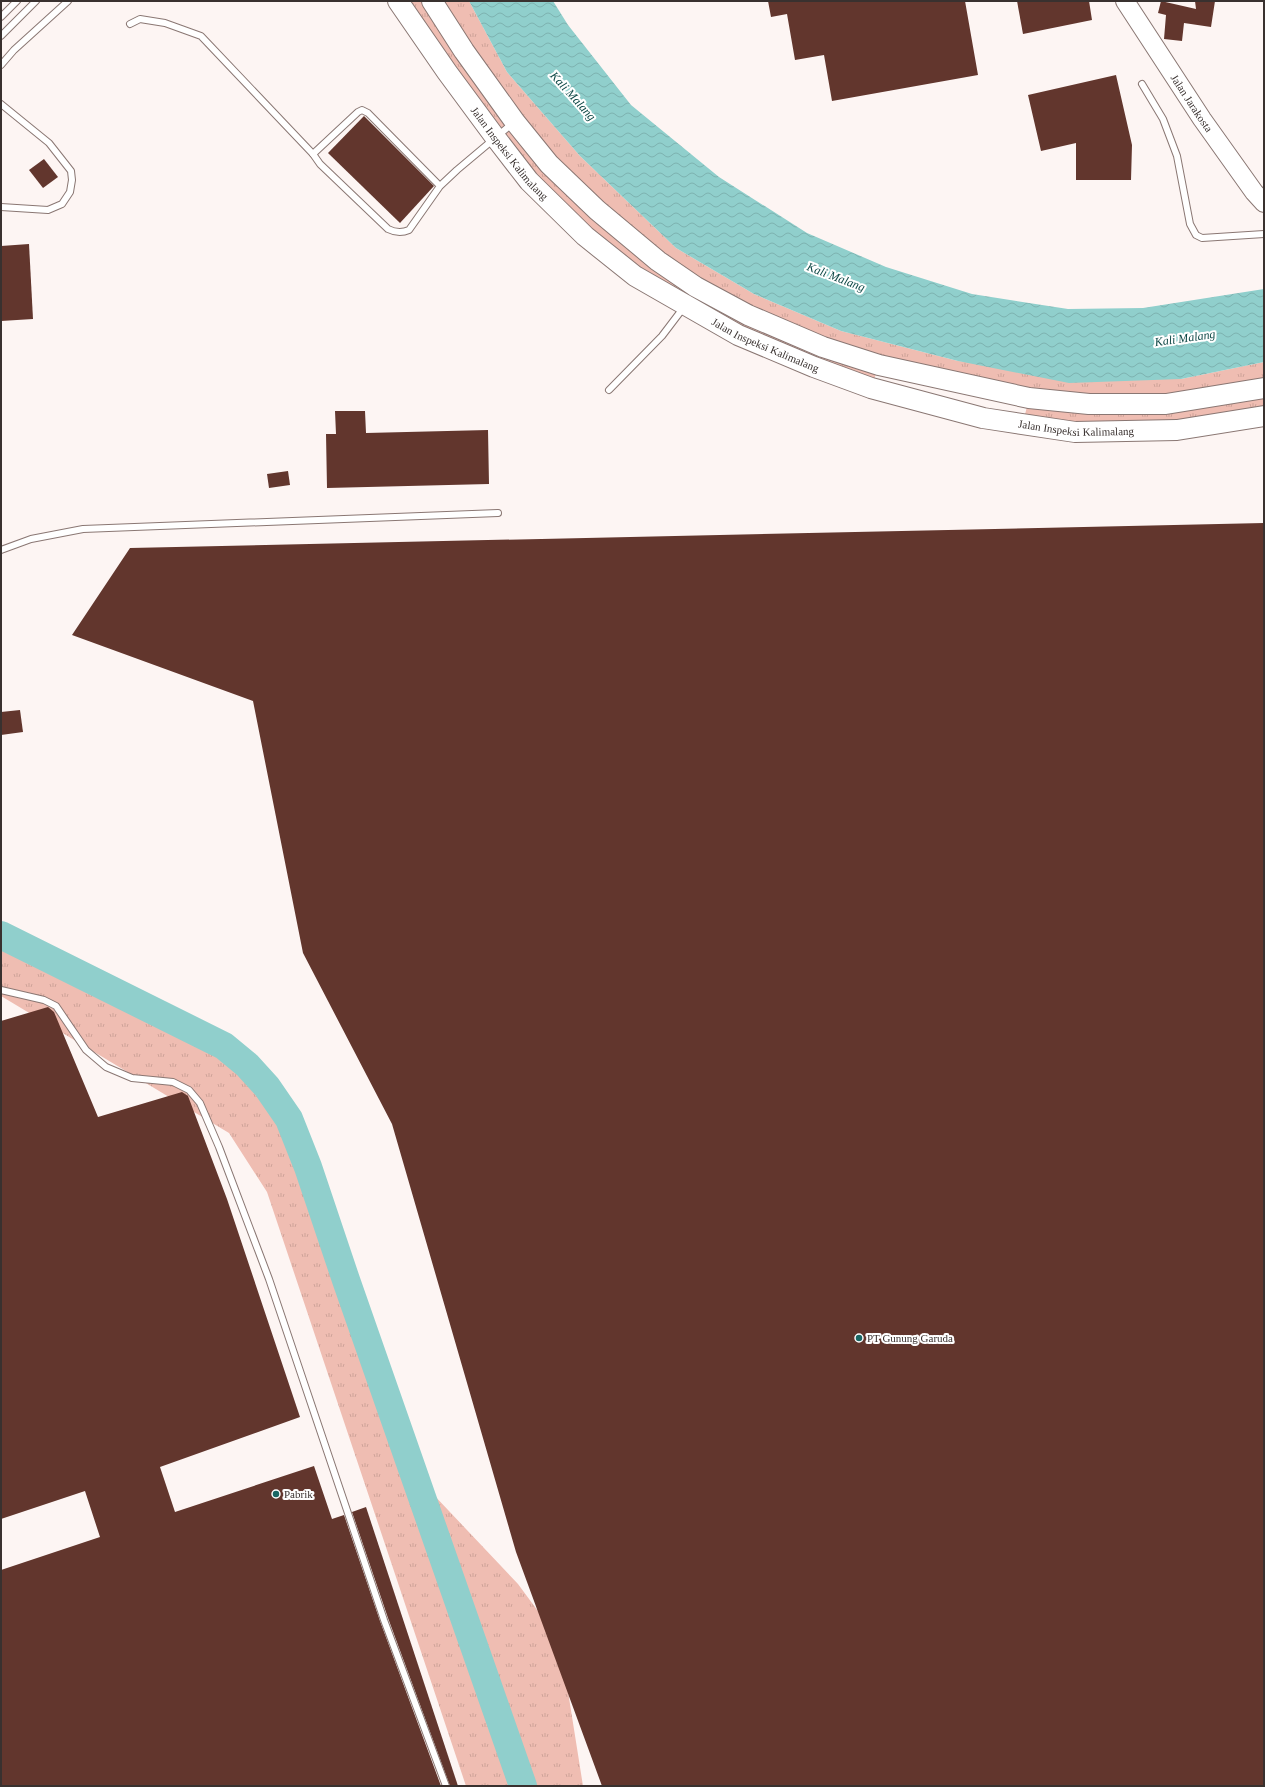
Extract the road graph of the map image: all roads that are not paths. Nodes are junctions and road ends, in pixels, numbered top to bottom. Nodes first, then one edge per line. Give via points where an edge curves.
1 (17, 1) edge
2 (36, 1) edge
3 (68, 1) edge
4 (398, 1) edge
5 (432, 1) edge
6 (1125, 1) edge
7 (1, 17) edge
8 (130, 24) dead end
9 (1, 36) edge
10 (1, 65) edge
11 (1142, 84) dead end
12 (1, 104) edge
13 (515, 122) junction
14 (494, 137) junction
15 (313, 154) junction
16 (440, 186) junction
17 (1264, 203) edge
18 (1, 207) edge
19 (1264, 234) edge
20 (691, 296) junction
21 (879, 365) junction
22 (871, 388) junction
23 (1264, 388) edge
24 (609, 390) dead end
25 (1029, 398) junction
26 (1264, 416) edge
27 (1023, 423) junction
28 (498, 513) dead end
29 (1, 550) edge
30 (1, 990) edge
31 (446, 1786) edge

1 - 7 lane
2 - 9 lane
3 - 10 lane
4 - 14 main road, Jalan Inspeksi Kalimalang
5 - 13 main road, Jalan Inspeksi Kalimalang via 464,52
6 - 17 street, Jalan Jarakosta via 1202,120
8 - 15 lane via 140,19 165,23 201,36
11 - 19 lane via 1163,120 1177,156 1190,224 1196,235 1202,238
12 - 18 lane via 49,143 71,171 72,180 70,192 62,204 48,210
13 - 14 lane
13 - 20 main road, Jalan Inspeksi Kalimalang via 549,164 597,210 652,256
14 - 16 lane
14 - 20 main road, Jalan Inspeksi Kalimalang via 529,181 585,236 635,276
15 - 16 lane via 362,110 368,113
15 - 16 lane via 320,164 388,230 394,232 409,230
20 - 21 main road, Jalan Inspeksi Kalimalang via 748,314 823,347
20 - 22 main road, Jalan Inspeksi Kalimalang via 738,335
20 - 24 lane via 662,336
21 - 22 main road
21 - 25 main road, Jalan Inspeksi Kalimalang
22 - 27 main road, Jalan Inspeksi Kalimalang via 983,418
23 - 25 main road, Jalan Inspeksi Kalimalang via 1166,404 1089,404
25 - 27 main road
26 - 27 main road, Jalan Inspeksi Kalimalang via 1177,430 1075,432
28 - 29 lane via 84,529 31,539
30 - 31 lane via 44,1000 56,1006 86,1050 106,1068 132,1078 173,1082 189,1090 200,1103 269,1279 384,1620

